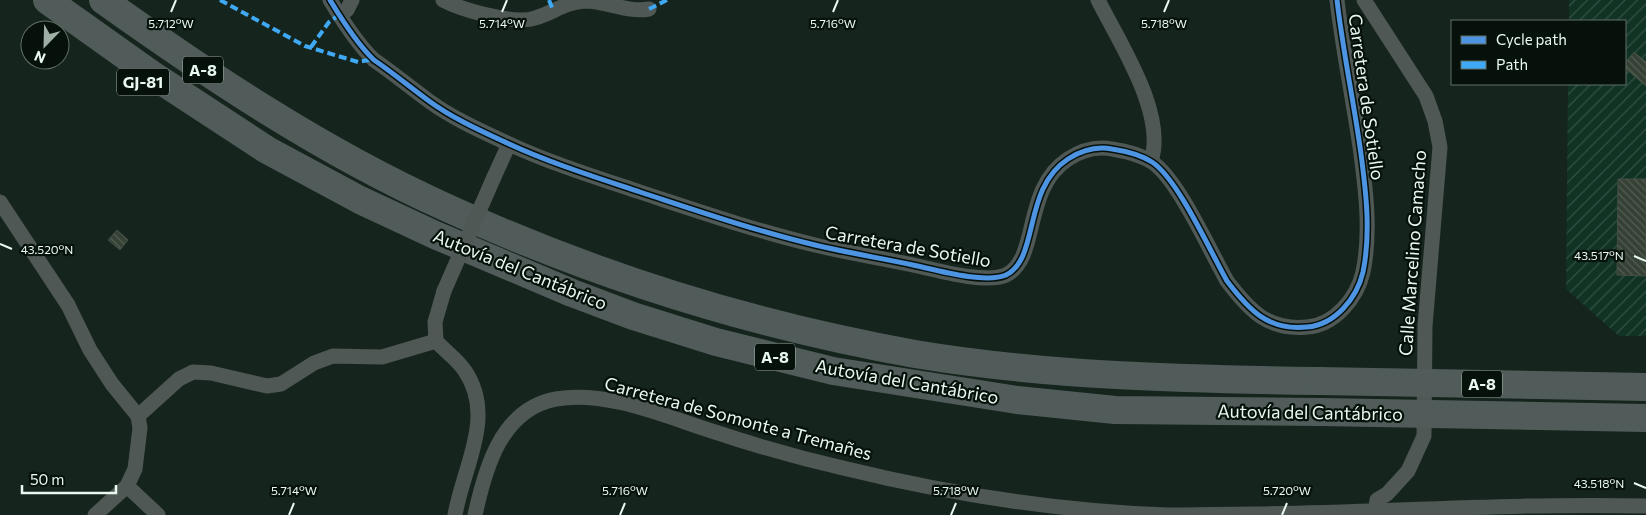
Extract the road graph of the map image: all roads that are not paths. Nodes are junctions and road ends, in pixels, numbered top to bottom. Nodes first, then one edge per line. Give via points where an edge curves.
1 (28, 0) edge
2 (48, 0) edge
3 (103, 0) edge
4 (330, 0) edge
5 (352, 0) edge
6 (442, 0) edge
7 (1098, 0) edge
8 (1337, 0) edge
9 (1364, 0) edge
10 (649, 10) dead end
11 (339, 15) junction
12 (509, 144) junction
13 (267, 150) junction
14 (1151, 161) junction
15 (0, 202) edge
16 (436, 341) junction
17 (1646, 387) edge
18 (138, 416) junction
19 (1646, 418) edge
20 (128, 486) junction
21 (1646, 497) edge
22 (1599, 505) junction
23 (1646, 506) edge
24 (1374, 512) junction
25 (95, 515) edge
26 (158, 515) edge
27 (454, 515) edge
28 (475, 515) edge

1 - 13 highway, GJ-81 via 136,78 213,127
2 - 13 highway, Autovía del Cantábrico / A-8 via 151,74
3 - 17 highway, Autovía del Cantábrico / A-8, bridge via 237,92 442,206 560,256 726,311 917,354 1005,365 1172,378
4 - 11 street
5 - 11 street via 347,10
6 - 10 street via 483,15 514,19 534,19 576,2 596,1 637,11
7 - 14 street via 1152,113 1155,141
8 - 14 street, Carretera de Sotiello via 1367,202 1363,272 1356,289 1330,321 1291,328 1274,325 1256,314 1226,281 1170,178
9 - 24 street, Calle Marcelino Camacho via 1426,96 1440,148 1425,326 1424,436 1408,471 1377,500
11 - 12 street via 374,60 441,108
12 - 14 street, Carretera de Sotiello via 575,170 736,223 798,240 988,278 1002,276 1019,265 1042,189 1060,164 1077,153 1094,148 1124,152
12 - 16 street, bridge via 444,291 435,322
13 - 19 highway, Autovía del Cantábrico / A-8, bridge via 435,236 572,293 716,342 834,371 1016,400 1115,410
15 - 18 street via 68,305 90,350
16 - 18 street via 382,357 332,356 280,384 267,386 193,372 179,379
16 - 27 street via 464,370 475,389 479,410 478,426
18 - 20 street via 140,428 135,468
20 - 25 street
20 - 26 street
21 - 22 street, Carretera de Somonte a Tremañes
22 - 23 street, Carretera de Somonte a Tremañes
22 - 24 street, Carretera de Somonte a Tremañes
24 - 28 street, Carretera de Somonte a Tremañes via 1169,515 1006,501 907,484 782,453 612,400 579,397 554,399 534,406 512,423 495,447

